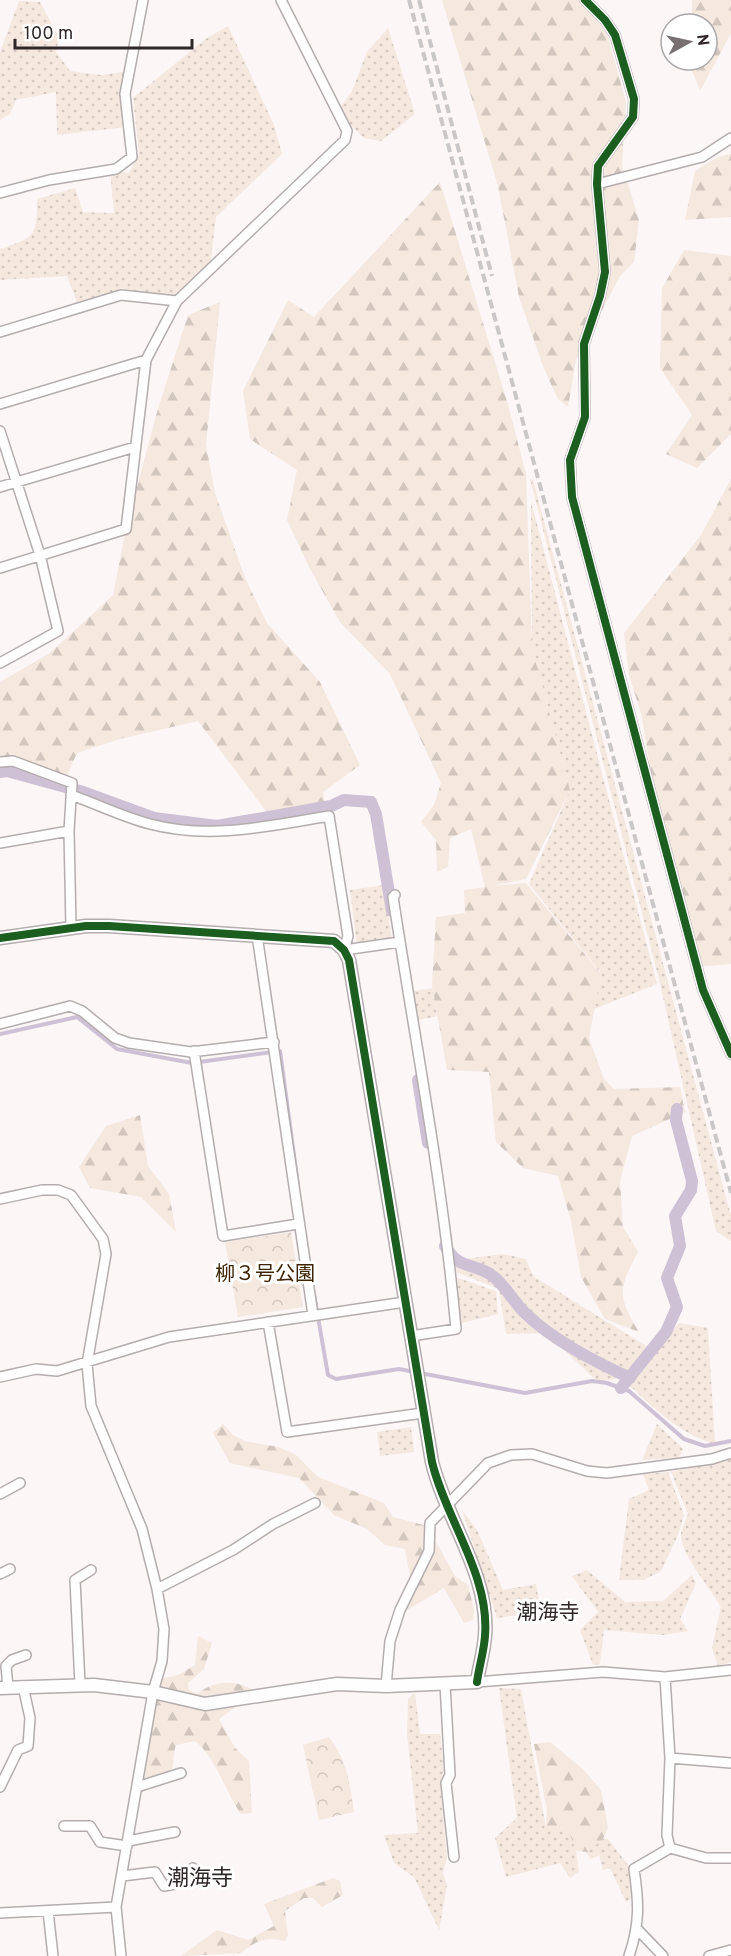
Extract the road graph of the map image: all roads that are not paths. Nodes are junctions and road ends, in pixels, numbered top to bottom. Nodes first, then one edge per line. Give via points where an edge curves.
1 (143, 0) edge
2 (281, 0) edge
3 (585, 0) edge
4 (731, 138) edge
5 (597, 184) junction
6 (0, 193) edge
7 (177, 301) junction
8 (0, 332) edge
9 (146, 360) junction
10 (0, 404) edge
11 (0, 431) edge
12 (135, 447) junction
13 (16, 482) junction
14 (0, 487) edge
15 (40, 555) junction
16 (0, 568) edge
17 (0, 663) edge
18 (0, 762) edge
19 (71, 795) junction
20 (69, 831) junction
21 (0, 843) edge
22 (395, 895) dead end
23 (71, 928) junction
24 (257, 935) junction
25 (0, 938) edge
26 (400, 942) junction
27 (344, 950) junction
28 (0, 1024) edge
29 (274, 1042) junction
30 (194, 1052) junction
31 (731, 1054) edge
32 (0, 1199) edge
33 (297, 1224) junction
34 (405, 1302) junction
35 (313, 1315) junction
36 (268, 1322) junction
37 (411, 1336) junction
38 (87, 1364) junction
39 (0, 1377) edge
40 (423, 1413) junction
41 (731, 1453) edge
42 (20, 1483) dead end
43 (0, 1494) edge
44 (315, 1503) dead end
45 (445, 1505) junction
46 (10, 1569) dead end
47 (92, 1570) dead end
48 (0, 1574) edge
49 (156, 1589) junction
50 (26, 1655) dead end
51 (731, 1670) edge
52 (665, 1677) junction
53 (477, 1682) junction
54 (446, 1684) junction
55 (80, 1685) junction
56 (22, 1686) junction
57 (386, 1686) junction
58 (4, 1688) edge
59 (153, 1692) junction
60 (670, 1758) junction
61 (731, 1763) edge
62 (181, 1773) dead end
63 (0, 1787) edge
64 (137, 1787) junction
65 (64, 1826) dead end
66 (174, 1832) dead end
67 (127, 1844) junction
68 (670, 1848) junction
69 (454, 1857) dead end
70 (731, 1858) edge
71 (193, 1868) dead end
72 (122, 1876) junction
73 (116, 1907) junction
74 (48, 1911) junction
75 (0, 1913) edge
76 (638, 1930) junction
77 (731, 1950) edge
78 (53, 1956) edge
79 (121, 1956) edge
80 (629, 1956) edge
81 (663, 1956) edge
82 (709, 1956) edge

1 - 6 street via 125,94 132,157 116,169
2 - 7 street via 346,131 345,140
3 - 5 street via 615,35 634,99 633,117 598,166
4 - 5 street via 702,157
5 - 31 street via 605,272 584,344 585,417 570,460 572,497 703,990
7 - 8 street via 121,295
7 - 9 street
9 - 10 street
9 - 12 street
11 - 13 street
12 - 13 street
12 - 15 street via 126,530
13 - 14 street
13 - 15 street
15 - 16 street
15 - 17 street via 58,631
18 - 19 street via 13,761 72,783
19 - 20 street
19 - 27 street via 150,824 198,832 235,831 329,816 348,936
20 - 21 street
20 - 23 street
22 - 26 street
23 - 24 street via 109,926
23 - 25 street
24 - 27 street via 334,941
24 - 29 street
26 - 27 street
26 - 37 street via 443,1211 456,1329
27 - 34 street via 349,960
28 - 30 street via 70,1006 115,1038
29 - 30 street
29 - 33 street
30 - 33 street via 222,1236
32 - 38 street via 42,1190 71,1195 103,1239 106,1254
33 - 35 street
34 - 35 street
34 - 37 street
35 - 36 street
36 - 38 street via 169,1337
36 - 40 street via 287,1432
37 - 40 street
38 - 39 street
38 - 49 street via 91,1406 142,1529
40 - 45 street
41 - 45 street via 607,1473 532,1454 511,1455 488,1463
42 - 43 street
44 - 49 street
45 - 53 street via 477,1580 484,1612 485,1636
45 - 57 street via 430,1523 429,1551 400,1610 390,1641
46 - 48 street
47 - 55 street via 75,1580
49 - 59 street via 164,1629 162,1661
50 - 58 street via 6,1666
51 - 52 street
52 - 53 street via 603,1672
52 - 60 street
53 - 54 street
54 - 57 street
54 - 69 street via 450,1775 446,1783
55 - 56 street
55 - 59 street
56 - 58 street
56 - 63 street via 30,1718 28,1746 18,1750
57 - 59 street via 310,1687 206,1704
59 - 64 street
60 - 61 street
60 - 68 street
62 - 64 street
64 - 67 street
65 - 67 street via 90,1826 100,1842
66 - 67 street
67 - 72 street
68 - 70 street via 706,1858
68 - 76 street via 634,1869
71 - 72 street via 186,1882 164,1886 155,1872
72 - 73 street
73 - 74 street
73 - 79 street
74 - 75 street
74 - 78 street
76 - 80 street
76 - 81 street
77 - 82 street

